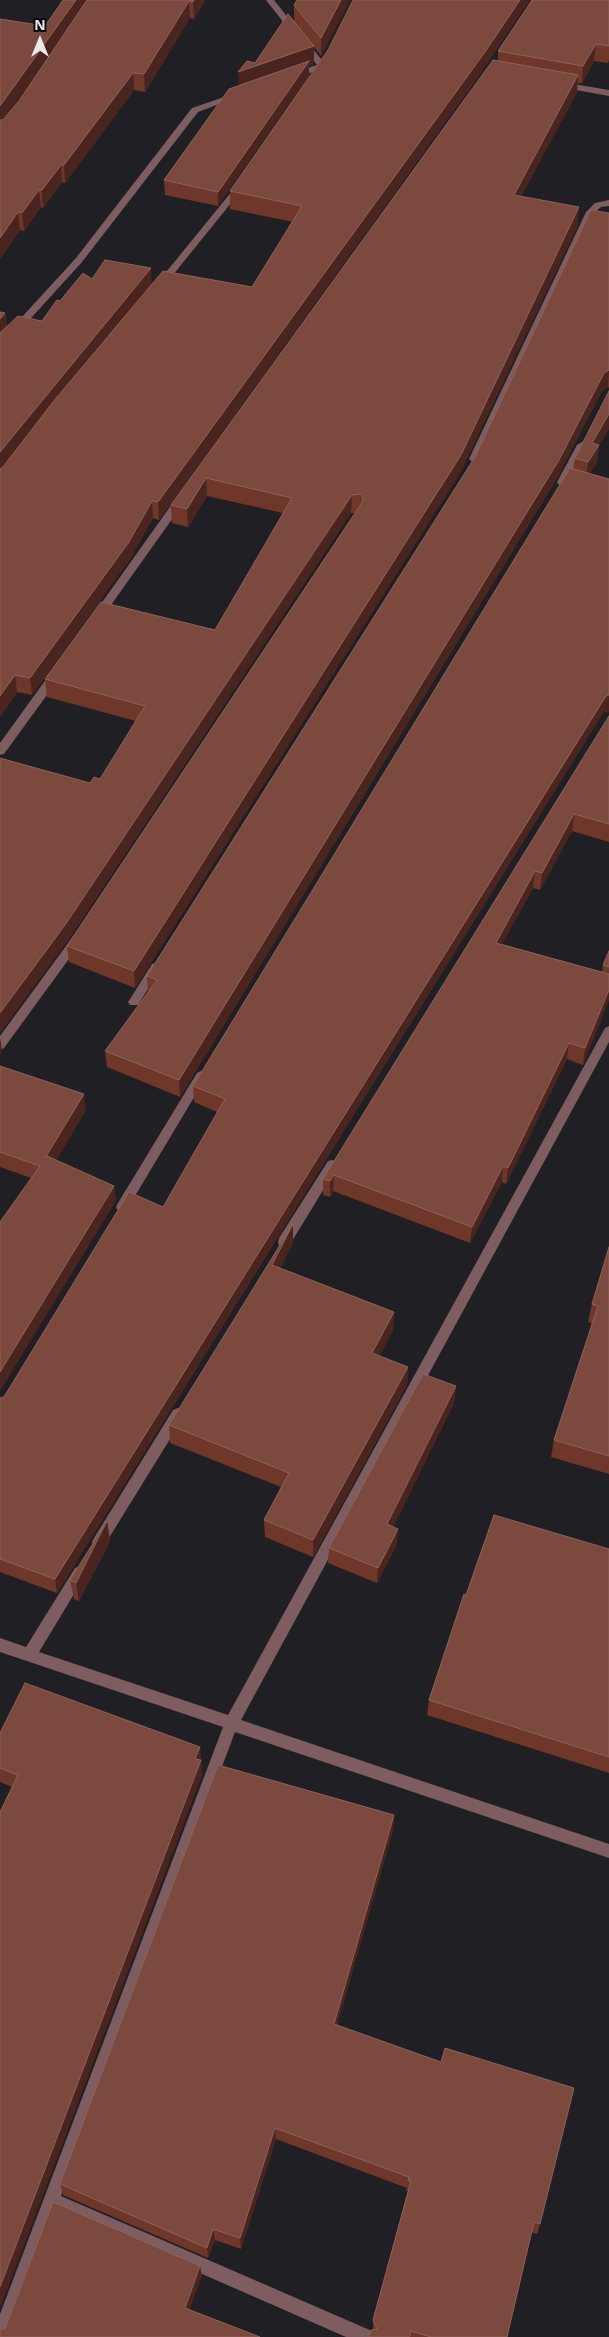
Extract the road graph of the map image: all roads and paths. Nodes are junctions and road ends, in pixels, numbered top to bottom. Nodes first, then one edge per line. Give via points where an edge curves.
1 (270, 0) edge
2 (324, 62) junction
3 (286, 79) edge
4 (311, 82) edge
5 (554, 84) edge
6 (250, 91) edge
7 (609, 93) edge
8 (243, 182) edge
9 (609, 203) edge
10 (157, 289) edge
11 (0, 347) edge
12 (587, 435) edge
13 (471, 465) edge
14 (186, 492) edge
15 (554, 496) edge
16 (93, 622) edge
17 (64, 662) edge
18 (0, 751) edge
19 (84, 929) edge
20 (160, 960) edge
21 (134, 1002) dead end
22 (609, 1031) edge
23 (0, 1045) edge
24 (207, 1066) edge
25 (337, 1156) edge
26 (114, 1220) edge
27 (280, 1249) edge
28 (186, 1402) edge
29 (0, 1645) edge
30 (29, 1655) junction
31 (231, 1724) junction
32 (609, 1851) edge
33 (51, 2200) junction
34 (0, 2336) edge
35 (366, 2337) edge

1 - 2 street
2 - 3 street
2 - 4 street
5 - 7 street
6 - 11 street via 195,110 79,260
8 - 10 street
9 - 13 street via 598,205 590,212
12 - 15 street via 569,480
14 - 16 street
17 - 18 street
19 - 23 street
20 - 21 street
22 - 31 street
24 - 26 street
25 - 27 street
28 - 30 street
29 - 30 street
30 - 31 street
31 - 32 street
31 - 33 street
33 - 34 street
33 - 35 street

